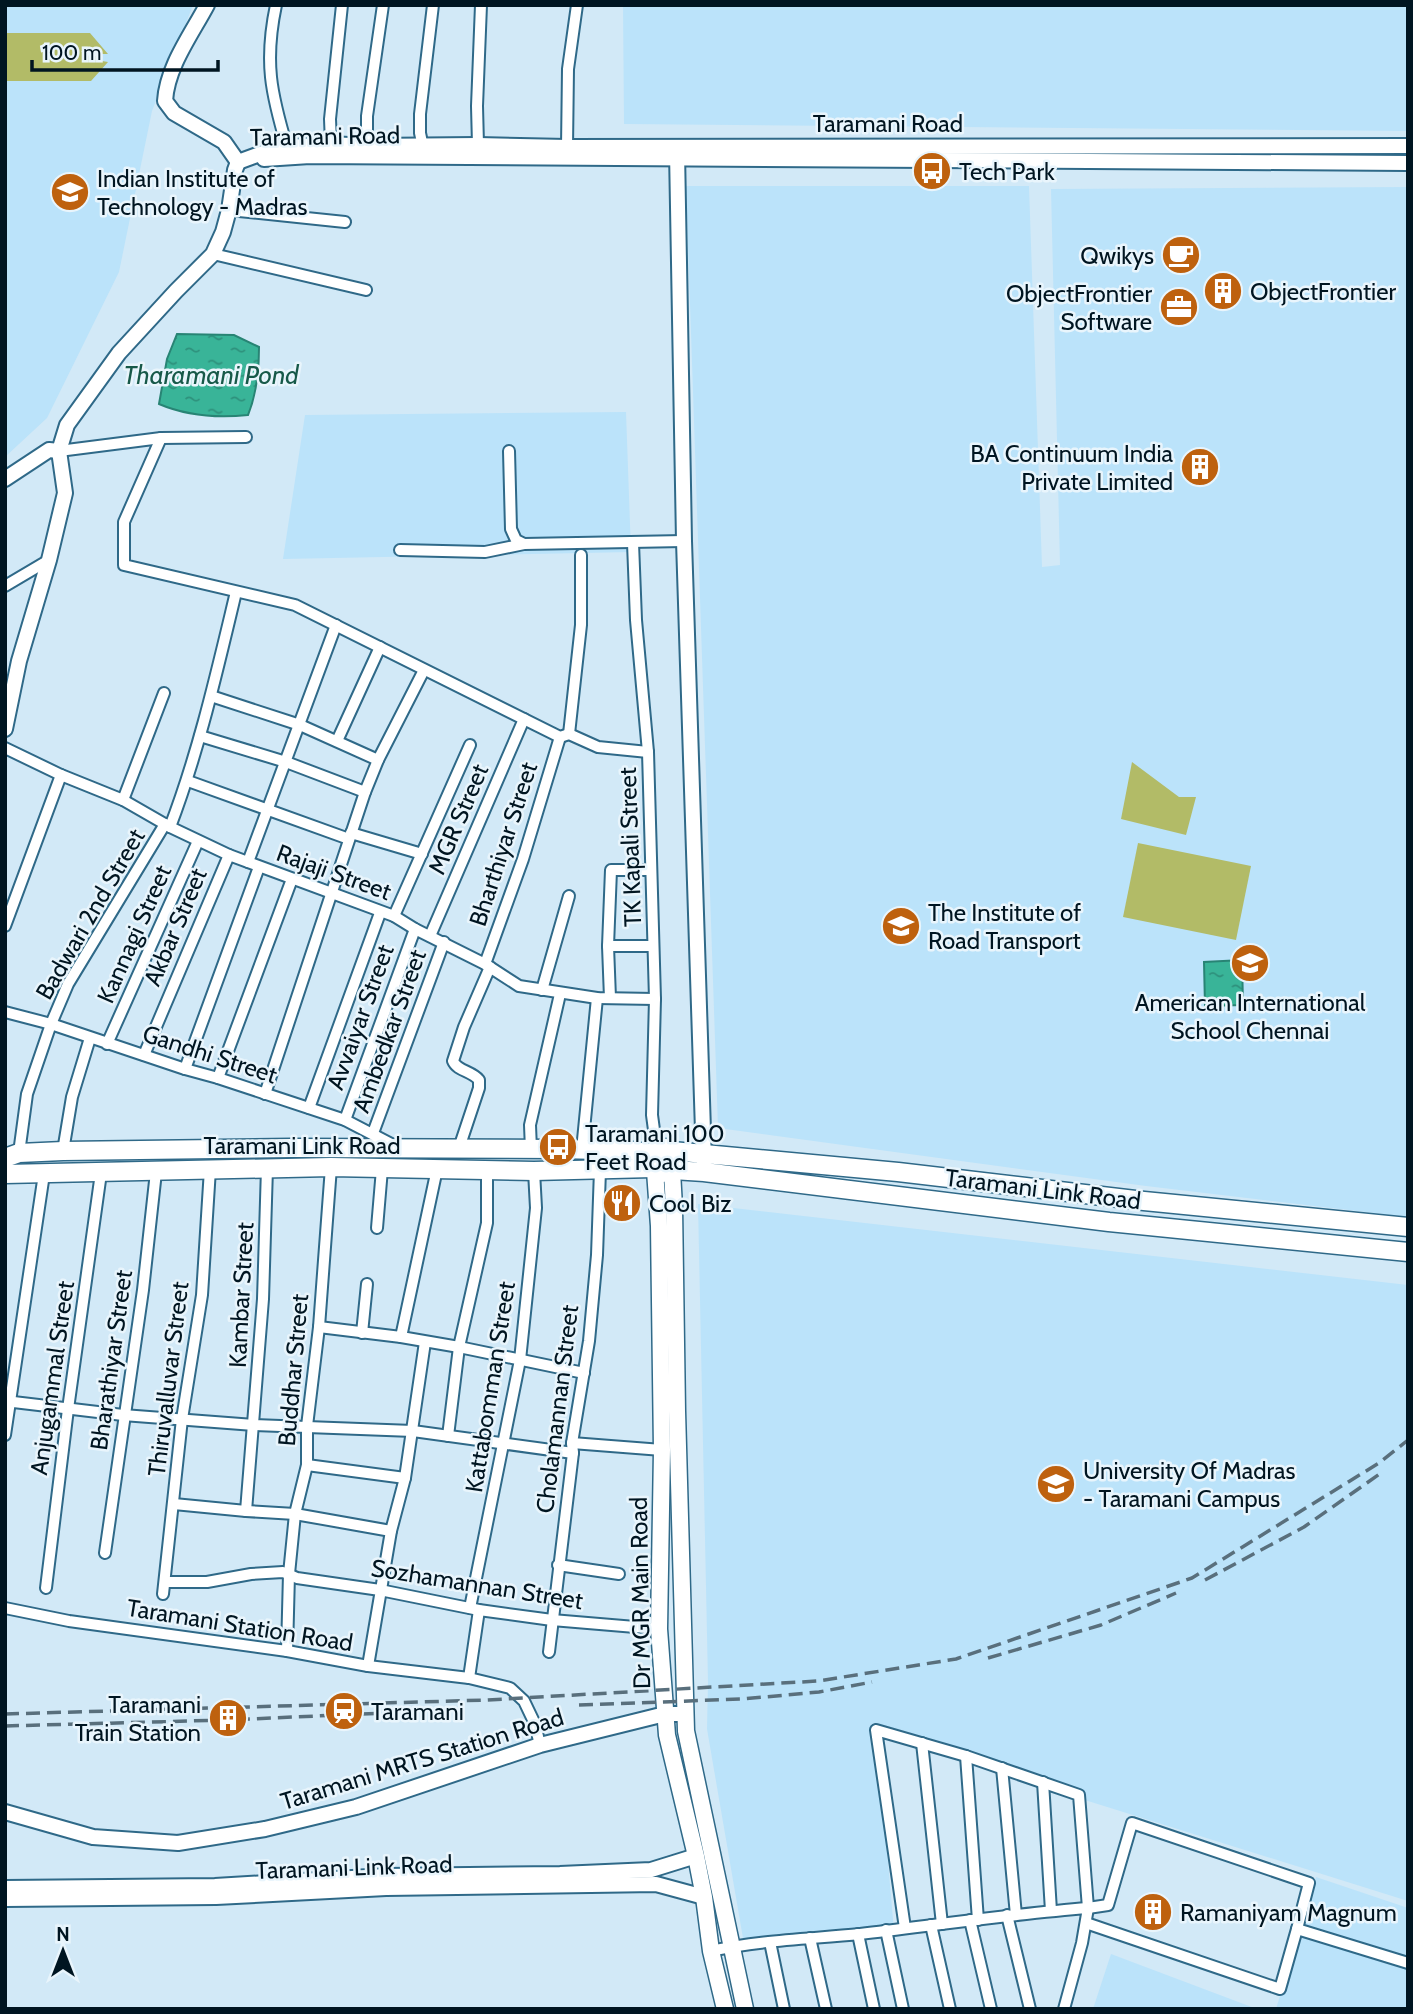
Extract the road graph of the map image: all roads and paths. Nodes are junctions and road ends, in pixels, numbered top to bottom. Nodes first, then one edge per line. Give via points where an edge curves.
1 (207, 5) edge
2 (276, 5) edge
3 (342, 5) edge
4 (383, 5) edge
5 (433, 5) edge
6 (481, 5) edge
7 (577, 5) edge
8 (331, 144) junction
9 (478, 145) junction
10 (367, 146) junction
11 (1408, 146) edge
12 (287, 147) junction
13 (423, 147) junction
14 (567, 147) junction
15 (677, 153) junction
16 (238, 162) junction
17 (1408, 163) edge
18 (229, 210) junction
19 (345, 222) dead end
20 (213, 254) junction
21 (366, 290) dead end
22 (246, 437) dead end
23 (162, 438) junction
24 (59, 451) junction
25 (509, 452) dead end
26 (5, 479) edge
27 (684, 541) junction
28 (634, 543) junction
29 (524, 544) junction
30 (400, 550) dead end
31 (582, 555) dead end
32 (49, 560) junction
33 (5, 586) edge
34 (236, 592) junction
35 (336, 625) junction
36 (380, 647) junction
37 (424, 670) junction
38 (164, 692) dead end
39 (211, 696) junction
40 (524, 719) junction
41 (300, 725) junction
42 (5, 729) edge
43 (564, 735) junction
44 (200, 736) junction
45 (337, 741) junction
46 (470, 745) dead end
47 (5, 748) edge
48 (648, 752) junction
49 (378, 760) junction
50 (286, 762) junction
51 (61, 775) junction
52 (188, 781) junction
53 (365, 792) junction
54 (123, 800) junction
55 (268, 809) junction
56 (168, 826) junction
57 (350, 836) junction
58 (198, 841) junction
59 (422, 853) junction
60 (229, 855) junction
61 (248, 862) junction
62 (260, 867) junction
63 (651, 870) junction
64 (292, 879) junction
65 (331, 892) junction
66 (569, 895) dead end
67 (380, 912) junction
68 (394, 916) junction
69 (5, 926) edge
70 (415, 929) junction
71 (430, 936) junction
72 (444, 942) junction
73 (608, 946) junction
74 (653, 946) junction
75 (488, 965) junction
76 (542, 990) junction
77 (560, 994) junction
78 (597, 998) junction
79 (610, 998) junction
80 (655, 999) junction
81 (5, 1012) edge
82 (51, 1024) junction
83 (90, 1038) junction
84 (107, 1044) junction
85 (144, 1055) junction
86 (185, 1069) junction
87 (219, 1078) junction
88 (265, 1094) junction
89 (309, 1108) junction
90 (345, 1120) junction
91 (373, 1133) junction
92 (397, 1147) junction
93 (459, 1148) junction
94 (531, 1150) junction
95 (582, 1150) junction
96 (63, 1151) junction
97 (705, 1153) junction
98 (12, 1155) edge
99 (663, 1162) junction
100 (331, 1167) junction
101 (267, 1168) junction
102 (211, 1169) junction
103 (382, 1169) junction
104 (437, 1169) junction
105 (487, 1170) junction
106 (600, 1170) junction
107 (534, 1171) junction
108 (156, 1172) junction
109 (704, 1172) junction
110 (101, 1173) junction
111 (5, 1174) edge
112 (44, 1174) junction
113 (377, 1227) dead end
114 (1408, 1227) edge
115 (1408, 1252) edge
116 (367, 1284) dead end
117 (318, 1327) junction
118 (362, 1333) junction
119 (401, 1337) junction
120 (425, 1342) junction
121 (459, 1347) junction
122 (520, 1360) junction
123 (584, 1373) junction
124 (7, 1401) edge
125 (68, 1409) junction
126 (123, 1415) junction
127 (182, 1419) junction
128 (254, 1425) junction
129 (307, 1426) junction
130 (412, 1431) junction
131 (5, 1435) edge
132 (448, 1436) junction
133 (505, 1444) junction
134 (573, 1448) junction
135 (662, 1450) junction
136 (307, 1465) junction
137 (405, 1478) junction
138 (174, 1504) junction
139 (246, 1511) junction
140 (295, 1514) junction
141 (391, 1531) junction
142 (105, 1553) dead end
143 (558, 1565) junction
144 (289, 1574) junction
145 (619, 1574) dead end
146 (165, 1582) junction
147 (46, 1588) dead end
148 (380, 1590) junction
149 (163, 1594) dead end
150 (5, 1608) edge
151 (475, 1609) junction
152 (552, 1620) junction
153 (659, 1629) junction
154 (287, 1651) junction
155 (549, 1652) dead end
156 (368, 1666) junction
157 (469, 1678) junction
158 (665, 1714) junction
159 (685, 1714) junction
160 (922, 1744) junction
161 (540, 1745) junction
162 (966, 1756) junction
163 (1002, 1768) junction
164 (1043, 1782) junction
165 (5, 1812) edge
166 (696, 1856) junction
167 (5, 1888) edge
168 (704, 1897) junction
169 (5, 1899) edge
170 (1088, 1908) junction
171 (1051, 1911) junction
172 (1012, 1915) junction
173 (974, 1920) junction
174 (1086, 1923) junction
175 (936, 1925) junction
176 (905, 1928) junction
177 (1297, 1929) junction
178 (886, 1930) junction
179 (858, 1934) junction
180 (810, 1938) junction
181 (770, 1941) junction
182 (731, 1946) junction
183 (711, 1951) junction
184 (1408, 1963) edge
185 (726, 2009) edge
186 (745, 2009) edge
187 (784, 2009) edge
188 (826, 2009) edge
189 (874, 2009) edge
190 (903, 2009) edge
191 (950, 2009) edge
192 (991, 2009) edge
193 (1030, 2009) edge
194 (1064, 2009) edge

1 - 16 street via 166,85 165,101 174,113 224,142
2 - 12 street via 269,71
3 - 8 street
4 - 10 street
5 - 13 street via 420,114
6 - 9 street
7 - 14 street via 568,69
8 - 10 street, Taramani Road
8 - 12 street, Taramani Road
9 - 13 street, Taramani Road
9 - 14 street, Taramani Road
10 - 13 street, Taramani Road
11 - 15 street, Taramani Road
12 - 16 street, Taramani Road
14 - 15 street, Taramani Road
15 - 16 street, Taramani Road via 310,156
15 - 17 street, Taramani Road
15 - 27 street
16 - 18 street
18 - 19 street
18 - 20 street
20 - 21 street
20 - 24 street via 120,353 67,425
22 - 23 street
23 - 24 street
23 - 34 street via 124,522 124,565
24 - 26 street via 49,450
24 - 32 street via 65,493
25 - 29 street via 511,529
27 - 28 street
27 - 97 street
28 - 29 street
28 - 48 street, TK Kapali Street
29 - 30 street via 485,552
31 - 43 street, Bharthiyar Street via 581,625
32 - 33 street
32 - 42 street via 19,661
34 - 35 street via 295,605
34 - 39 street, Badwari 2nd Street
35 - 36 street
35 - 41 street
36 - 37 street
36 - 45 street
37 - 40 street
37 - 49 street
38 - 54 street
39 - 41 street
39 - 44 street, Badwari 2nd Street
40 - 43 street
40 - 71 street, MGR Street
41 - 45 street
41 - 50 street
43 - 48 street via 598,747
43 - 75 street, Bharthiyar Street
44 - 50 street
44 - 52 street, Badwari 2nd Street
45 - 49 street
46 - 59 street
47 - 51 street, Rajaji Street
48 - 63 street, TK Kapali Street
49 - 53 street
50 - 53 street
50 - 55 street
51 - 54 street, Rajaji Street
51 - 69 street
52 - 55 street
52 - 56 street, Badwari 2nd Street
53 - 57 street
54 - 56 street, Rajaji Street
55 - 57 street
55 - 61 street
56 - 58 street, Rajaji Street
56 - 82 street, Badwari 2nd Street via 68,984
57 - 59 street
57 - 65 street
58 - 60 street, Rajaji Street
58 - 84 street, Kannagi Street
59 - 68 street
60 - 61 street, Rajaji Street
60 - 85 street, Akbar Street
61 - 62 street, Rajaji Street
62 - 64 street, Rajaji Street
62 - 86 street
63 - 73 street via 611,870
63 - 74 street, TK Kapali Street
64 - 65 street, Rajaji Street
64 - 87 street
65 - 67 street, Rajaji Street
65 - 88 street
66 - 76 street
67 - 68 street, Rajaji Street
67 - 89 street
68 - 70 street, Rajaji Street
70 - 71 street, Rajaji Street
70 - 90 street, Avvaiyar Street
71 - 72 street, Rajaji Street
72 - 75 street, Rajaji Street
72 - 91 street, Ambedkar Street
73 - 74 street
73 - 79 street
74 - 80 street, TK Kapali Street
75 - 76 street, Rajaji Street via 519,986
75 - 93 street, Bharthiyar Street via 453,1058 453,1064 479,1080
76 - 77 street, Rajaji Street
77 - 78 street, Rajaji Street
77 - 94 street via 530,1125
78 - 79 street, Rajaji Street
78 - 95 street
79 - 80 street, Rajaji Street
80 - 99 street, TK Kapali Street via 652,1115
81 - 82 street, Gandhi Street
82 - 83 street, Gandhi Street
82 - 98 street, Badwari 2nd Street
83 - 84 street, Gandhi Street
83 - 96 street via 72,1097
84 - 85 street, Gandhi Street
85 - 86 street, Gandhi Street
86 - 87 street, Gandhi Street
87 - 88 street, Gandhi Street
88 - 89 street, Gandhi Street
89 - 90 street, Gandhi Street
90 - 91 street, Gandhi Street
91 - 92 street, Gandhi Street
92 - 93 main road, Taramani Link Road
92 - 96 main road, Taramani Link Road
93 - 94 main road, Taramani Link Road
94 - 95 main road, Taramani Link Road
95 - 99 main road, Taramani Link Road via 635,1151
96 - 98 main road, Taramani Link Road
97 - 99 main road, Taramani Link Road
97 - 109 street
97 - 114 main road, Taramani Link Road
99 - 106 main road, Taramani Link Road
99 - 109 main road, Taramani Link Road
99 - 135 main road, Dr MGR Main Road via 659,1240
99 - 159 main road, Dr MGR Main Road via 674,1207
100 - 101 main road, Taramani Link Road
100 - 103 main road, Taramani Link Road
100 - 117 street, Buddhar Street
101 - 102 main road, Taramani Link Road
101 - 128 street, Kambar Street
102 - 108 main road, Taramani Link Road
102 - 127 street, Thiruvalluvar Street via 202,1295
103 - 104 main road, Taramani Link Road
103 - 113 street
104 - 105 main road, Taramani Link Road
104 - 119 street
105 - 107 main road, Taramani Link Road
105 - 121 street via 487,1223
106 - 107 main road, Taramani Link Road
106 - 123 street, Cholamannan Street via 597,1255
107 - 122 street, Kattabomman Street via 536,1209
108 - 110 main road, Taramani Link Road
108 - 126 street, Bharathiyar Street
109 - 115 main road, Taramani Link Road via 1109,1222
110 - 112 main road, Taramani Link Road
110 - 125 street, Anjugammal Street
111 - 112 main road, Taramani Link Road
112 - 124 street
116 - 118 street
117 - 118 street
117 - 129 street, Buddhar Street
118 - 119 street
119 - 120 street
120 - 121 street
120 - 130 street
121 - 122 street
121 - 132 street
122 - 123 street
122 - 133 street, Kattabomman Street
123 - 134 street, Cholamannan Street
124 - 125 street
124 - 131 street
125 - 126 street
125 - 147 street, Anjugammal Street
126 - 127 street
126 - 142 street, Bharathiyar Street
127 - 128 street
127 - 138 street, Thiruvalluvar Street
128 - 129 street
128 - 139 street, Kambar Street
129 - 130 street
129 - 136 street, Buddhar Street
130 - 132 street
130 - 137 street
132 - 133 street
133 - 134 street
133 - 151 street, Kattabomman Street
134 - 135 street
134 - 143 street, Cholamannan Street
135 - 153 main road, Dr MGR Main Road
136 - 137 street
136 - 140 street, Buddhar Street
137 - 141 street
138 - 139 street
138 - 146 street, Thiruvalluvar Street
139 - 140 street
140 - 141 street
140 - 144 street, Buddhar Street
141 - 148 street
143 - 145 street
143 - 152 street, Cholamannan Street
144 - 146 street, Sozhamannan Street via 265,1572 207,1582
144 - 148 street, Sozhamannan Street
144 - 154 street, Buddhar Street
146 - 149 street, Thiruvalluvar Street
148 - 151 street, Sozhamannan Street
148 - 156 street
150 - 154 street, Taramani Station Road
151 - 152 street, Sozhamannan Street
151 - 157 street, Kattabomman Street
152 - 153 street, Sozhamannan Street
152 - 155 street, Cholamannan Street
153 - 158 main road, Dr MGR Main Road
154 - 156 street, Taramani Station Road
156 - 157 street, Taramani Station Road
157 - 161 street, Taramani Station Road via 510,1688 524,1701
158 - 159 street, Taramani MRTS Station Road
158 - 161 street, Taramani MRTS Station Road
158 - 166 main road, Dr MGR Main Road
159 - 182 main road, Dr MGR Main Road
160 - 162 street
160 - 175 street
160 - 176 street via 876,1730
161 - 165 street, Taramani MRTS Station Road via 356,1807 265,1829 178,1843 93,1837
162 - 163 street
162 - 173 street
163 - 164 street
163 - 172 street
164 - 170 street via 1079,1795
164 - 171 street
166 - 167 street, Taramani Link Road via 651,1870 386,1876 215,1886
166 - 168 main road, Dr MGR Main Road
168 - 169 street, Taramani Link Road via 656,1884 386,1888 216,1898
168 - 183 main road, Dr MGR Main Road
170 - 171 street
170 - 174 street
170 - 177 street via 1108,1905 1132,1823 1309,1883
171 - 172 street
172 - 173 street
172 - 193 street
173 - 175 street
173 - 192 street
174 - 177 street via 1280,1989
174 - 194 street
175 - 176 street
175 - 191 street
176 - 178 street
177 - 184 street
178 - 179 street
178 - 190 street
179 - 180 street
179 - 189 street
180 - 181 street
180 - 188 street
181 - 182 street
181 - 187 street
182 - 183 street
182 - 186 main road, Dr MGR Main Road
183 - 185 main road, Dr MGR Main Road

